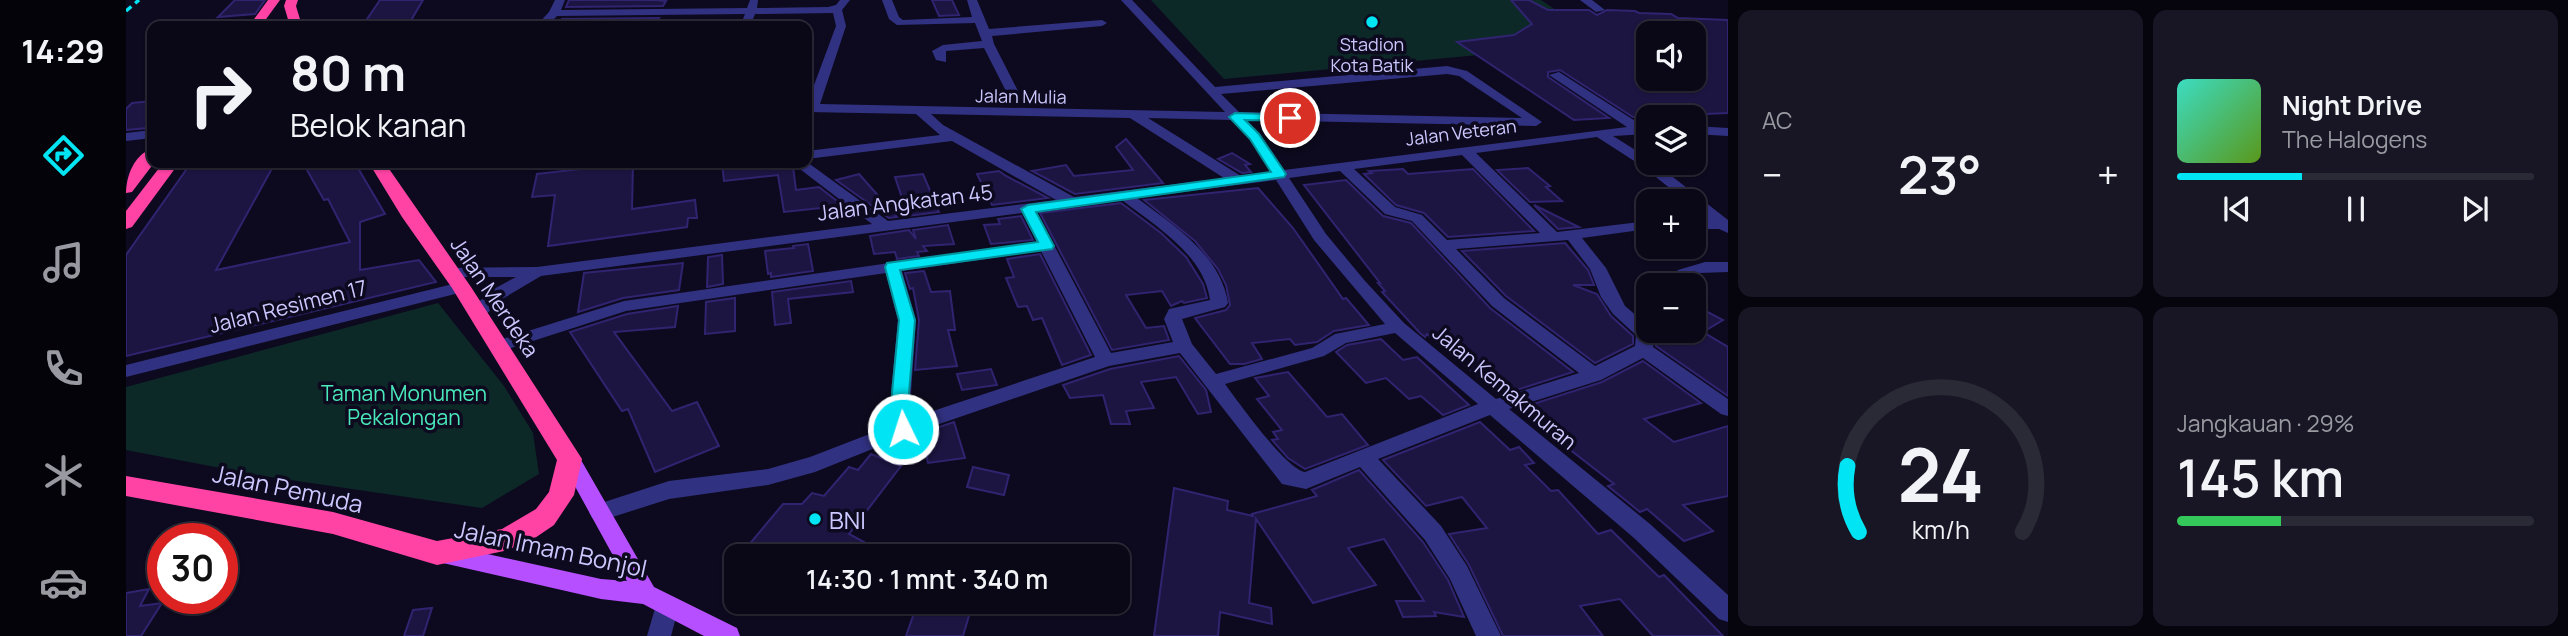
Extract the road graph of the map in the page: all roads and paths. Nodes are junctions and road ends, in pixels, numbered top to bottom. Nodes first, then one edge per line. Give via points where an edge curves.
1 (274, 0) edge
2 (560, 0) edge
3 (887, 0) edge
4 (972, 0) edge
5 (1126, 0) edge
6 (1585, 0) edge
7 (291, 3) edge
8 (841, 5) edge
9 (753, 6) edge
10 (1600, 10) dead end
11 (554, 13) junction
12 (978, 20) junction
13 (259, 21) edge
14 (295, 21) edge
15 (546, 21) edge
16 (1102, 23) dead end
17 (987, 38) junction
18 (942, 60) dead end
19 (1555, 75) dead end
20 (1211, 91) junction
21 (1014, 95) dead end
22 (812, 103) edge
23 (812, 108) edge
24 (920, 111) junction
25 (1135, 116) junction
26 (1235, 117) junction
27 (1536, 121) junction
28 (1636, 125) edge
29 (1636, 131) edge
30 (1706, 131) edge
31 (1728, 132) edge
32 (1599, 133) junction
33 (147, 135) edge
34 (126, 137) edge
35 (954, 137) junction
36 (1561, 138) junction
37 (1466, 151) junction
38 (812, 154) edge
39 (147, 161) edge
40 (1343, 166) junction
41 (167, 168) edge
42 (380, 168) edge
43 (806, 168) edge
44 (1279, 174) junction
45 (1238, 180) junction
46 (126, 188) edge
47 (1126, 196) junction
48 (1073, 203) junction
49 (1028, 209) junction
50 (126, 222) edge
51 (1706, 225) edge
52 (886, 226) junction
53 (1725, 226) edge
54 (1636, 227) edge
55 (1572, 235) junction
56 (1553, 237) junction
57 (1442, 245) junction
58 (1047, 246) junction
59 (892, 267) junction
60 (1728, 267) edge
61 (537, 272) junction
62 (1685, 273) edge
63 (456, 279) junction
64 (477, 313) junction
65 (1398, 327) junction
66 (1636, 327) edge
67 (1640, 343) edge
68 (1653, 343) edge
69 (499, 346) junction
70 (1184, 346) junction
71 (1105, 360) junction
72 (126, 370) edge
73 (1594, 375) junction
74 (1213, 381) junction
75 (1494, 407) junction
76 (1728, 409) edge
77 (903, 429) junction
78 (1364, 457) junction
79 (570, 459) junction
80 (126, 486) edge
81 (600, 512) junction
82 (437, 553) junction
83 (656, 600) junction
84 (1728, 611) edge
85 (659, 636) edge
86 (728, 636) edge
87 (1489, 636) edge

1 - 13 highway
2 - 11 street
3 - 12 street via 894,19 901,23
4 - 12 street
5 - 20 street, Jalan Kemakmuran
6 - 10 street
7 - 14 highway
8 - 9 street
8 - 22 street via 841,26
9 - 11 street
11 - 15 street
12 - 17 street
16 - 17 street
17 - 18 street via 943,48 938,51
17 - 21 street
19 - 28 street
20 - 26 street, Jalan Kemakmuran
20 - 27 street via 1447,70 1463,73
23 - 24 street, Jalan Mulia
24 - 25 street, Jalan Mulia
24 - 35 street
25 - 26 street, Jalan Mulia
25 - 45 street
26 - 27 street, Jalan Mulia
26 - 44 street, Jalan Kemakmuran via 1255,137
27 - 36 street
29 - 32 street, Jalan Veteran
30 - 31 street
32 - 36 street, Jalan Veteran
32 - 53 street via 1647,163
33 - 34 street
35 - 38 street
35 - 48 street
36 - 37 street, Jalan Veteran
37 - 40 street, Jalan Veteran
37 - 56 street
39 - 46 highway
40 - 44 street, Jalan Veteran
40 - 57 street via 1386,208 1413,215
41 - 50 highway
42 - 63 highway, Jalan Merdeka
43 - 52 street
44 - 45 street, Jalan Angkatan 45
44 - 65 street, Jalan Kemakmuran via 1320,237
45 - 47 street, Jalan Angkatan 45
47 - 48 street, Jalan Angkatan 45
47 - 70 street via 1193,252 1217,286 1219,303 1174,314
48 - 49 street, Jalan Angkatan 45
49 - 52 street, Jalan Angkatan 45
49 - 58 street
51 - 53 street
52 - 61 street, Jalan Angkatan 45
54 - 55 street
55 - 56 street
55 - 66 street via 1598,268 1619,310
56 - 57 street
57 - 73 street via 1498,302
58 - 59 street
58 - 71 street
59 - 69 street via 624,306
59 - 77 street via 907,320
60 - 62 street via 1702,267
61 - 63 street, Jalan Angkatan 45
61 - 64 street, Jalan Angkatan 45 via 498,294
63 - 64 highway, Jalan Merdeka
63 - 72 street, Jalan Resimen 17
64 - 69 highway, Jalan Merdeka
65 - 74 street via 1341,338 1318,352
65 - 75 street, Jalan Kemakmuran
67 - 73 street via 1620,364
68 - 76 street
69 - 79 highway, Jalan Merdeka
70 - 71 street
70 - 74 street
71 - 77 street
73 - 75 street
74 - 78 street via 1272,458 1296,481
75 - 78 street
75 - 84 street, Jalan Kemakmuran via 1652,540
77 - 81 street via 768,477 668,490
78 - 87 street via 1433,533 1459,573
79 - 81 main road
79 - 82 highway via 561,495 545,517 504,540
80 - 82 highway, Jalan Pemuda via 333,523
81 - 83 main road
82 - 83 main road, Jalan Imam Bonjol
83 - 85 street
83 - 86 main road, Jalan Imam Bonjol

